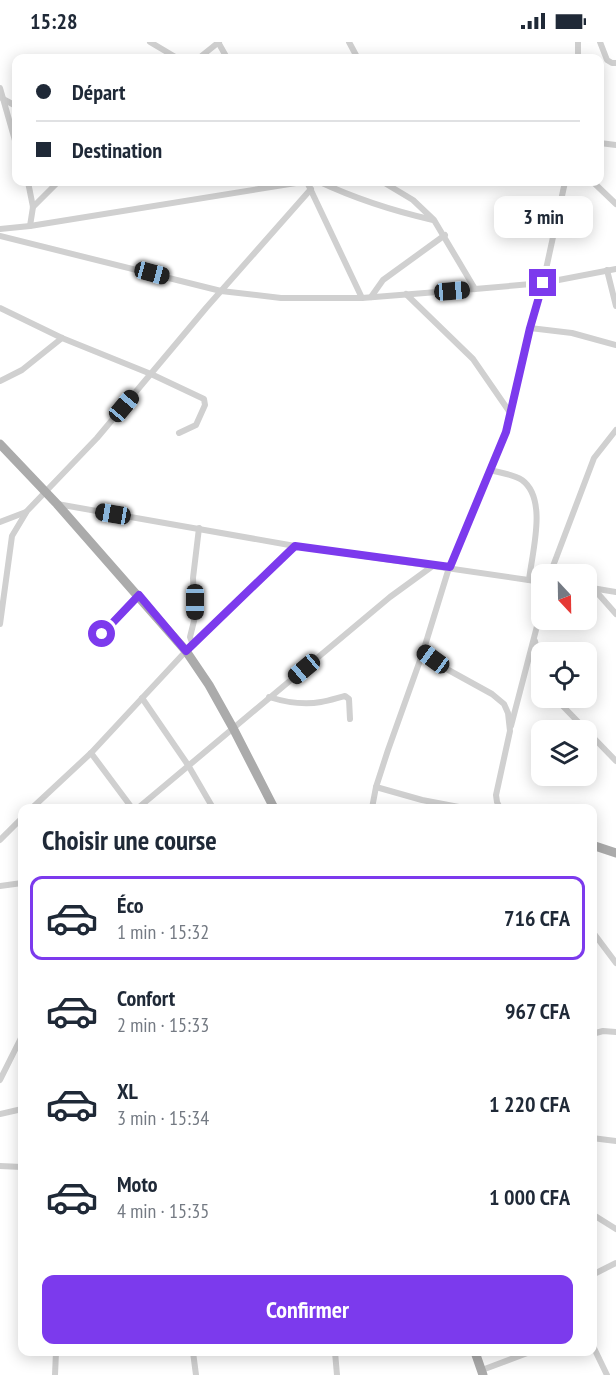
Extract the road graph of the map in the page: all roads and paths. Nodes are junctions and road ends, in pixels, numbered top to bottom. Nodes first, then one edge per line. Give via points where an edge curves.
1 (150, 42) edge
2 (218, 42) edge
3 (600, 42) edge
4 (170, 54) edge
5 (204, 54) edge
6 (616, 63) edge
7 (0, 88) edge
8 (2, 99) edge
9 (12, 131) edge
10 (29, 186) edge
11 (54, 186) edge
12 (277, 186) edge
13 (309, 186) edge
14 (329, 186) edge
15 (389, 186) edge
16 (565, 186) edge
17 (597, 186) edge
18 (311, 189) junction
19 (616, 204) edge
20 (33, 207) junction
21 (434, 220) junction
22 (30, 226) junction
23 (0, 229) edge
24 (445, 235) junction
25 (0, 236) edge
26 (616, 269) edge
27 (606, 270) junction
28 (543, 283) junction
29 (475, 289) junction
30 (221, 291) junction
31 (406, 294) junction
32 (362, 297) junction
33 (371, 297) junction
34 (616, 306) edge
35 (0, 308) edge
36 (530, 328) junction
37 (62, 339) junction
38 (616, 345) edge
39 (151, 374) junction
40 (0, 381) edge
41 (512, 414) junction
42 (616, 430) edge
43 (179, 433) dead end
44 (0, 444) edge
45 (490, 470) junction
46 (45, 492) junction
47 (57, 504) junction
48 (27, 511) junction
49 (0, 522) edge
50 (199, 528) junction
51 (295, 546) junction
52 (554, 564) edge
53 (434, 565) junction
54 (450, 567) junction
55 (529, 580) joint
56 (597, 589) edge
57 (616, 592) edge
58 (139, 595) junction
59 (597, 595) edge
60 (616, 614) edge
61 (0, 624) edge
62 (536, 630) edge
63 (534, 637) junction
64 (535, 642) edge
65 (93, 643) dead end
66 (189, 648) junction
67 (423, 652) junction
68 (269, 697) junction
69 (142, 698) junction
70 (565, 708) edge
71 (350, 719) dead end
72 (233, 728) junction
73 (510, 731) junction
74 (91, 753) junction
75 (616, 761) edge
76 (188, 765) junction
77 (376, 787) junction
78 (39, 804) edge
79 (129, 804) edge
80 (143, 804) edge
81 (211, 804) edge
82 (272, 804) edge
83 (373, 804) edge
84 (442, 804) edge
85 (498, 804) edge
86 (18, 822) edge
87 (0, 840) edge
88 (597, 847) edge
89 (616, 853) edge
90 (18, 884) edge
91 (0, 886) edge
92 (597, 938) edge
93 (616, 963) edge
94 (616, 1032) edge
95 (597, 1033) edge
96 (18, 1044) edge
97 (0, 1080) edge
98 (18, 1110) edge
99 (0, 1114) edge
100 (597, 1139) edge
101 (616, 1141) edge
102 (0, 1166) edge
103 (18, 1167) edge
104 (597, 1217) edge
105 (616, 1229) edge
106 (616, 1263) edge
107 (597, 1272) edge
108 (597, 1354) edge
109 (56, 1356) edge
110 (194, 1356) edge
111 (335, 1356) edge
112 (476, 1356) edge
113 (520, 1356) edge
114 (482, 1372) edge
115 (55, 1375) edge
116 (196, 1375) edge
117 (337, 1375) edge
118 (607, 1375) edge

1 - 4 street
2 - 5 street
3 - 6 street via 607,60
7 - 8 street
8 - 9 street
10 - 20 street
11 - 20 street
12 - 22 street
13 - 18 street
14 - 21 street
15 - 21 street
16 - 28 street
17 - 19 street
18 - 30 street
18 - 32 street
20 - 22 street
21 - 24 street
22 - 23 street
24 - 29 street
24 - 33 street via 383,280
25 - 30 street
26 - 27 street
27 - 28 street
27 - 34 street
28 - 29 street
28 - 36 street
29 - 31 street
30 - 32 street via 281,298
30 - 39 street
31 - 33 street
31 - 41 street via 473,359
32 - 33 street
35 - 37 street
36 - 38 street via 572,333
36 - 41 street
37 - 39 street
37 - 40 street via 22,370
39 - 43 street via 205,401 195,426
39 - 46 street
41 - 45 street
42 - 52 street via 594,458
44 - 46 main road
45 - 54 street
45 - 55 street via 515,476 534,492 537,503
46 - 47 main road
46 - 48 street
47 - 50 street
47 - 58 main road
48 - 49 street
48 - 61 street via 12,536
50 - 51 street
50 - 66 street via 193,578 195,616
51 - 53 street
51 - 66 street
53 - 54 street
53 - 68 street
54 - 55 street
54 - 67 street
56 - 57 street
58 - 65 street
58 - 66 main road
59 - 60 street
62 - 63 street
63 - 64 street
63 - 73 street
66 - 69 street
66 - 72 main road
67 - 73 street via 504,704
67 - 77 street
68 - 71 street via 310,703 345,696 349,699
68 - 72 street
69 - 74 street
69 - 76 street
70 - 75 street
72 - 76 street
72 - 82 main road
73 - 85 street via 496,795
74 - 78 street
74 - 79 street
76 - 80 street
76 - 81 street
77 - 83 street
77 - 84 street
86 - 87 street
88 - 89 main road
90 - 91 street
92 - 93 street
94 - 95 street
96 - 97 street
98 - 99 street
100 - 101 street
102 - 103 street
104 - 105 street
106 - 107 street
108 - 118 street
109 - 115 street
110 - 116 street
111 - 117 street
112 - 114 main road
113 - 114 street

